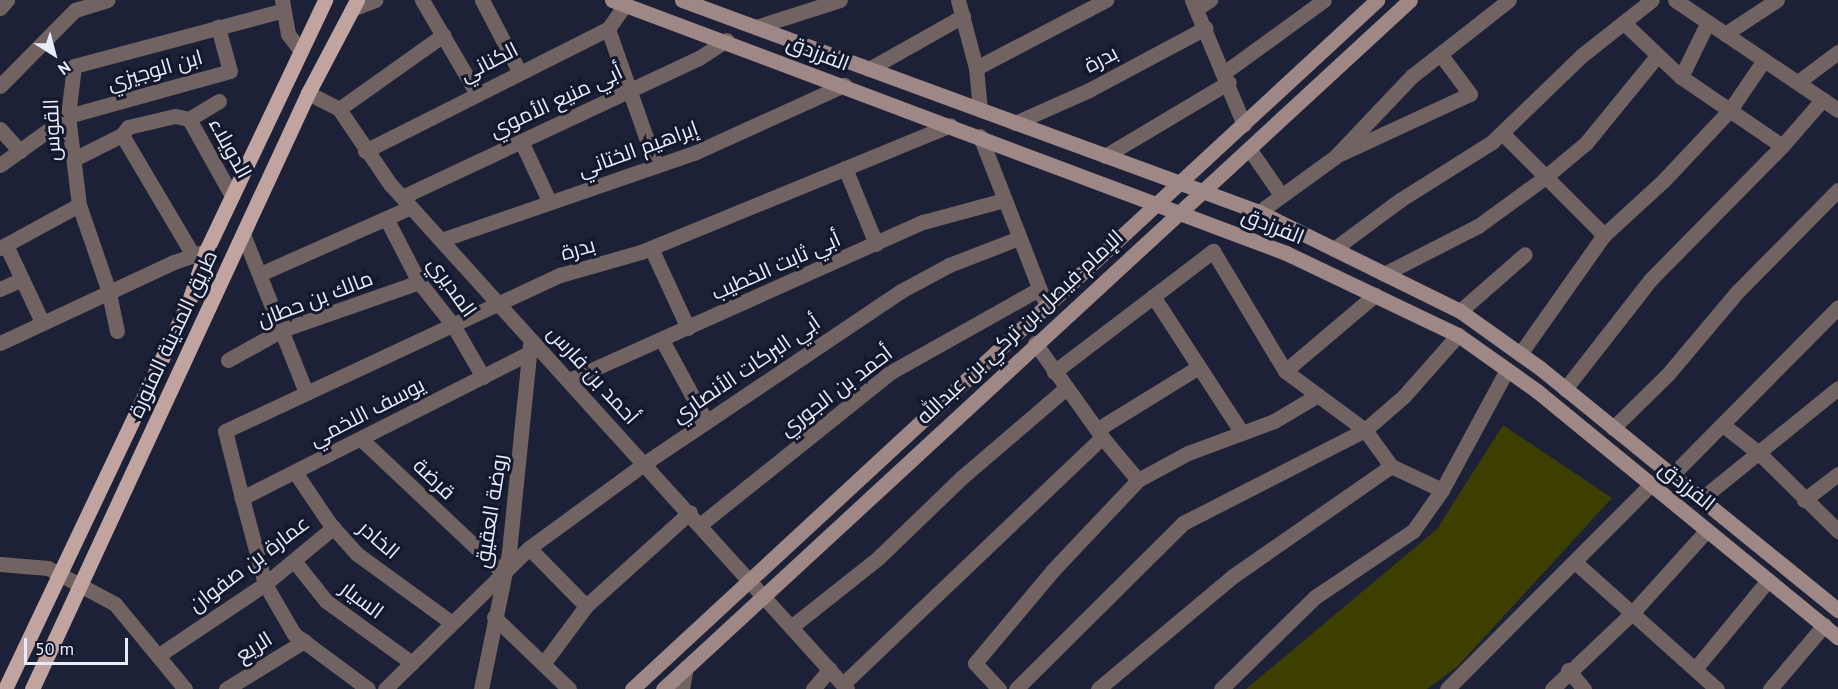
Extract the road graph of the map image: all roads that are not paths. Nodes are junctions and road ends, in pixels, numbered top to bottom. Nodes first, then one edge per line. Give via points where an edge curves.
1 (7, 0) edge
2 (107, 0) edge
3 (325, 0) edge
4 (375, 0) edge
5 (422, 0) edge
6 (482, 0) edge
7 (840, 0) edge
8 (958, 0) edge
9 (1106, 0) edge
10 (1210, 0) edge
11 (1324, 0) edge
12 (1377, 0) edge
13 (1410, 0) edge
14 (1509, 0) edge
15 (1652, 0) edge
16 (1675, 0) edge
17 (1777, 0) edge
18 (692, 1) edge
19 (618, 3) edge
20 (283, 5) edge
21 (355, 5) edge
22 (1194, 5) edge
23 (0, 8) edge
24 (963, 16) junction
25 (1708, 22) junction
26 (1624, 23) junction
27 (218, 27) junction
28 (756, 27) junction
29 (1205, 28) junction
30 (608, 29) junction
31 (1725, 34) junction
32 (443, 35) junction
33 (727, 40) junction
34 (301, 51) junction
35 (1838, 52) edge
36 (1441, 55) junction
37 (1657, 56) junction
38 (1764, 60) junction
39 (976, 68) junction
40 (869, 69) junction
41 (519, 71) junction
42 (1227, 77) junction
43 (1681, 77) junction
44 (1798, 82) junction
45 (844, 85) junction
46 (0, 86) edge
47 (629, 90) junction
48 (476, 92) junction
49 (308, 93) junction
50 (1823, 99) junction
51 (219, 101) dead end
52 (339, 109) junction
53 (980, 110) junction
54 (1730, 110) junction
55 (1838, 110) edge
56 (68, 116) junction
57 (189, 119) junction
58 (1015, 123) junction
59 (1244, 124) junction
60 (950, 125) junction
61 (0, 129) edge
62 (1502, 133) junction
63 (122, 135) junction
64 (980, 136) junction
65 (521, 141) junction
66 (1782, 146) junction
67 (20, 150) junction
68 (1250, 150) junction
69 (365, 151) junction
70 (1105, 156) junction
71 (1335, 157) junction
72 (74, 159) junction
73 (0, 165) edge
74 (656, 166) junction
75 (845, 168) junction
76 (1544, 178) junction
77 (1181, 183) junction
78 (1838, 190) edge
79 (1204, 192) junction
80 (1281, 195) junction
81 (232, 196) junction
82 (1004, 200) junction
83 (407, 202) junction
84 (550, 203) junction
85 (1158, 204) junction
86 (79, 205) junction
87 (1176, 211) junction
88 (1259, 212) junction
89 (387, 220) junction
90 (243, 234) junction
91 (1604, 236) junction
92 (1019, 238) junction
93 (441, 240) junction
94 (876, 244) junction
95 (3, 246) edge
96 (651, 248) junction
97 (1334, 249) junction
98 (199, 253) junction
99 (1526, 254) dead end
100 (260, 274) junction
101 (1384, 274) junction
102 (22, 279) junction
103 (419, 282) junction
104 (0, 289) edge
105 (1039, 289) junction
106 (109, 292) junction
107 (1375, 295) junction
108 (1153, 296) junction
109 (498, 302) junction
110 (1047, 306) junction
111 (1838, 307) edge
112 (1460, 311) junction
113 (42, 322) junction
114 (453, 325) junction
115 (688, 328) junction
116 (282, 330) junction
117 (117, 331) dead end
118 (1458, 335) junction
119 (662, 340) junction
120 (0, 343) edge
121 (1035, 343) junction
122 (530, 345) junction
123 (1520, 354) junction
124 (228, 360) dead end
125 (1197, 368) junction
126 (1507, 370) junction
127 (1286, 371) junction
128 (1054, 372) junction
129 (483, 377) junction
130 (569, 380) junction
131 (1066, 388) junction
132 (1565, 389) junction
133 (1837, 389) edge
134 (306, 392) junction
135 (1318, 395) junction
136 (706, 421) junction
137 (1723, 425) junction
138 (1613, 428) junction
139 (1365, 430) junction
140 (1100, 433) junction
141 (1242, 433) junction
142 (362, 439) junction
143 (1760, 454) junction
144 (645, 463) junction
145 (1391, 466) junction
146 (295, 472) junction
147 (1838, 474) edge
148 (1672, 475) junction
149 (1138, 480) junction
150 (1651, 484) junction
151 (1442, 490) junction
152 (242, 498) junction
153 (1701, 499) junction
154 (1804, 500) junction
155 (690, 512) junction
156 (701, 524) junction
157 (334, 527) junction
158 (1707, 530) junction
159 (1838, 531) edge
160 (529, 548) junction
161 (295, 562) junction
162 (1576, 563) junction
163 (0, 564) edge
164 (60, 573) junction
165 (503, 573) junction
166 (751, 579) junction
167 (1768, 580) junction
168 (82, 584) junction
169 (265, 584) junction
170 (764, 595) junction
171 (585, 606) junction
172 (1838, 609) edge
173 (1633, 612) junction
174 (494, 617) junction
175 (452, 623) junction
176 (1824, 625) junction
177 (791, 627) junction
178 (1838, 636) edge
179 (304, 641) junction
180 (159, 655) junction
181 (412, 663) junction
182 (543, 664) junction
183 (686, 667) junction
184 (830, 669) junction
185 (1695, 669) junction
186 (1568, 670) junction
187 (1464, 684) edge
188 (845, 686) edge
189 (5, 689) edge
190 (32, 689) edge
191 (185, 689) edge
192 (226, 689) edge
193 (368, 689) edge
194 (385, 689) edge
195 (481, 689) edge
196 (569, 689) edge
197 (632, 689) edge
198 (663, 689) edge
199 (682, 689) edge
200 (813, 689) edge
201 (999, 689) edge
202 (1016, 689) edge
203 (1098, 689) edge
204 (1221, 689) edge
205 (1447, 689) edge
206 (1552, 689) edge
207 (1584, 689) edge
208 (1717, 689) edge
209 (1770, 689) edge

1 - 23 street
2 - 46 street via 75,10
3 - 34 main road, طريق المدينة المنورة
4 - 21 street
5 - 32 street
6 - 41 street
7 - 28 street
8 - 24 street
9 - 39 street
10 - 22 street
11 - 42 street
12 - 59 main road, الإمام فيصل بن تركي بن عبدالله
13 - 68 main road, الإمام فيصل بن تركي بن عبدالله
14 - 36 street
15 - 26 street
16 - 25 street
17 - 31 street
18 - 28 main road, الفرزدق
19 - 30 street, الكناني
19 - 33 main road, الفرزدق
20 - 27 street, القوس
20 - 34 street via 288,34
21 - 49 main road, طريق المدينة المنورة
22 - 29 street
24 - 39 street
24 - 40 street
25 - 31 street
25 - 43 street
26 - 37 street
26 - 62 street via 1574,63
27 - 56 street, القوس via 74,66
27 - 56 street, ابن الوجيزي via 230,71
28 - 40 main road, الفرزدق
29 - 42 street
29 - 58 street, بدرة via 1089,90
30 - 41 street, الكناني
30 - 47 street
31 - 38 street
32 - 48 street
32 - 52 street
33 - 45 main road, الفرزدق
33 - 47 street, أبي منيع الأموي via 699,58
34 - 81 main road, طريق المدينة المنورة
35 - 44 street
36 - 71 street via 1373,114
36 - 71 street via 1470,94
37 - 43 street
37 - 76 street via 1586,143
38 - 44 street
38 - 54 street
39 - 53 street
40 - 53 main road, الفرزدق
41 - 48 street, الكناني
42 - 59 street
42 - 70 street
43 - 54 street
44 - 50 street
45 - 60 main road, الفرزدق
45 - 74 street, إبراهيم الختاني via 770,121
47 - 65 street, أبي منيع الأموي
47 - 74 street
48 - 69 street, الكناني
49 - 52 street
49 - 90 main road, طريق المدينة المنورة
50 - 55 street
50 - 66 street
51 - 57 street, الدويلاء
52 - 69 street, أحمد بن فارس
53 - 58 main road, الفرزدق
54 - 66 street
54 - 91 street
56 - 67 street, ابن الوجيزي
56 - 72 street, القوس
57 - 63 street via 175,116 128,127
57 - 81 street, الدويلاء
58 - 70 main road, الفرزدق
59 - 77 main road, الإمام فيصل بن تركي بن عبدالله
60 - 64 main road, الفرزدق
60 - 75 street, بدرة
61 - 67 street
62 - 76 street
62 - 97 street
63 - 72 street
63 - 98 street
64 - 82 street
64 - 85 main road, الفرزدق
65 - 83 street, أبي منيع الأموي
65 - 84 street
66 - 132 street via 1651,279
67 - 73 street, ابن الوجيزي
68 - 79 main road, الإمام فيصل بن تركي بن عبدالله
68 - 80 street
69 - 83 street, أحمد بن فارس
70 - 77 main road, الفرزدق
71 - 80 street
72 - 86 street, القوس
74 - 84 street, إبراهيم الختاني
75 - 94 street
75 - 96 street, بدرة
76 - 91 street
76 - 101 street via 1478,226
77 - 79 main road, الفرزدق
77 - 85 main road, الإمام فيصل بن تركي بن عبدالله
78 - 138 street via 1738,291 1668,374
79 - 87 main road, الإمام فيصل بن تركي بن عبدالله
79 - 88 main road, الفرزدق
80 - 88 street
81 - 98 main road, طريق المدينة المنورة
82 - 92 street
82 - 94 street, أبي ثابت الخطيب via 923,222
83 - 89 street, أبي منيع الأموي
83 - 93 street, أحمد بن فارس
84 - 93 street, إبراهيم الختاني
85 - 87 main road, الفرزدق
85 - 110 main road, الإمام فيصل بن تركي بن عبدالله
86 - 95 street
86 - 106 street, القوس
87 - 107 main road, الفرزدق via 1286,253
87 - 121 main road, الإمام فيصل بن تركي بن عبدالله
88 - 97 main road, الفرزدق
89 - 100 street, أبي منيع الأموي
89 - 103 street, المديري
90 - 100 street
90 - 168 main road, طريق المدينة المنورة
91 - 123 street
92 - 105 street
92 - 136 street, أبي البركات الأنصاري via 949,265 901,291
93 - 109 street, أحمد بن فارس
94 - 115 street, أبي ثابت الخطيب
95 - 102 street
96 - 109 street, بدرة via 560,275
96 - 115 street
97 - 101 main road, الفرزدق
98 - 106 street
98 - 164 main road, طريق المدينة المنورة via 188,304
99 - 112 street
100 - 116 street
101 - 112 main road, الفرزدق
102 - 104 street
102 - 113 street
103 - 114 street, المديري
103 - 116 street, مالك بن حطان
105 - 110 street
105 - 156 street, أحمد بن الجوري via 891,372
106 - 113 street
106 - 117 street, القوس
107 - 118 main road, الفرزدق
107 - 127 street
108 - 125 street
108 - 127 street via 1213,251
108 - 128 street
109 - 114 street, بدرة
109 - 122 street, أحمد بن فارس
110 - 166 main road, الإمام فيصل بن تركي بن عبدالله
111 - 137 street
112 - 123 main road, الفرزدق
113 - 120 street
114 - 129 street, المديري
114 - 134 street, بدرة
115 - 119 street, أبي ثابت الخطيب
116 - 124 street, مالك بن حطان
116 - 134 street
118 - 126 main road, الفرزدق
118 - 139 street via 1404,396
119 - 130 street, أبي ثابت الخطيب
119 - 136 street
121 - 128 street
121 - 170 main road, الإمام فيصل بن تركي بن عبدالله
122 - 129 street, يوسف اللخمي
122 - 130 street, أحمد بن فارس
122 - 165 street, روضة العقيق via 512,530
123 - 132 main road, الفرزدق
125 - 140 street
125 - 141 street
126 - 150 main road, الفرزدق
126 - 151 street
127 - 135 street
128 - 131 street
129 - 142 street, يوسف اللخمي
130 - 144 street, أحمد بن فارس
131 - 140 street
131 - 177 street via 961,478 878,558
132 - 138 main road, الفرزدق
133 - 143 street
134 - 152 street, بدرة via 225,431 234,479
135 - 139 street
135 - 141 street via 1274,421
136 - 144 street, أبي البركات الأنصاري
137 - 143 street
137 - 148 street
138 - 148 main road, الفرزدق
139 - 145 street
139 - 202 street via 1183,523
140 - 149 street
140 - 188 street
141 - 149 street via 1188,453
142 - 146 street, يوسف اللخمي
142 - 165 street, قرضة
143 - 153 street
143 - 154 street
144 - 155 street, أحمد بن فارس
144 - 160 street, أبي البركات الأنصاري
145 - 151 street
145 - 203 street via 1233,576
146 - 152 street, يوسف اللخمي
146 - 157 street, الخادر
147 - 154 street
148 - 153 main road, الفرزدق
149 - 201 street via 1053,570 975,663
150 - 158 main road, الفرزدق
150 - 162 street
151 - 204 street via 1413,531 1315,597
152 - 169 street
153 - 172 main road, الفرزدق
154 - 159 street
155 - 156 street, أحمد بن فارس
155 - 171 street
156 - 166 street, أحمد بن فارس
157 - 161 street, عمارة بن صفوان
157 - 175 street, الخادر via 357,554
158 - 167 main road, الفرزدق
158 - 173 street
160 - 165 street, أبي البركات الأنصاري
160 - 171 street
161 - 169 street, عمارة بن صفوان
161 - 181 street, السيار via 326,601
162 - 173 street
162 - 187 street
163 - 164 street via 48,567
164 - 168 street
164 - 189 main road, طريق المدينة المنورة
165 - 174 street, روضة العقيق
165 - 175 street, أبي البركات الأنصاري
166 - 170 street, أحمد بن فارس
166 - 197 main road, الإمام فيصل بن تركي بن عبدالله
167 - 176 main road, الفرزدق
167 - 185 street
168 - 180 street via 115,604
168 - 190 main road, طريق المدينة المنورة
169 - 179 street via 294,634
169 - 180 street, عمارة بن صفوان
170 - 177 street, أحمد بن فارس
170 - 183 main road, الإمام فيصل بن تركي بن عبدالله
171 - 182 street
173 - 185 street
173 - 186 street
174 - 182 street
174 - 195 street, روضة العقيق
175 - 181 street, أبي البركات الأنصاري
176 - 178 main road, الفرزدق
176 - 209 street
177 - 184 street, أحمد بن فارس
179 - 192 street, الريع
179 - 193 street
180 - 191 street
181 - 194 street, أبي البركات الأنصاري
182 - 196 street
183 - 198 main road, الإمام فيصل بن تركي بن عبدالله
183 - 199 street
184 - 188 street, أحمد بن فارس
184 - 200 street
185 - 208 street
186 - 206 street
186 - 207 street
187 - 205 street

